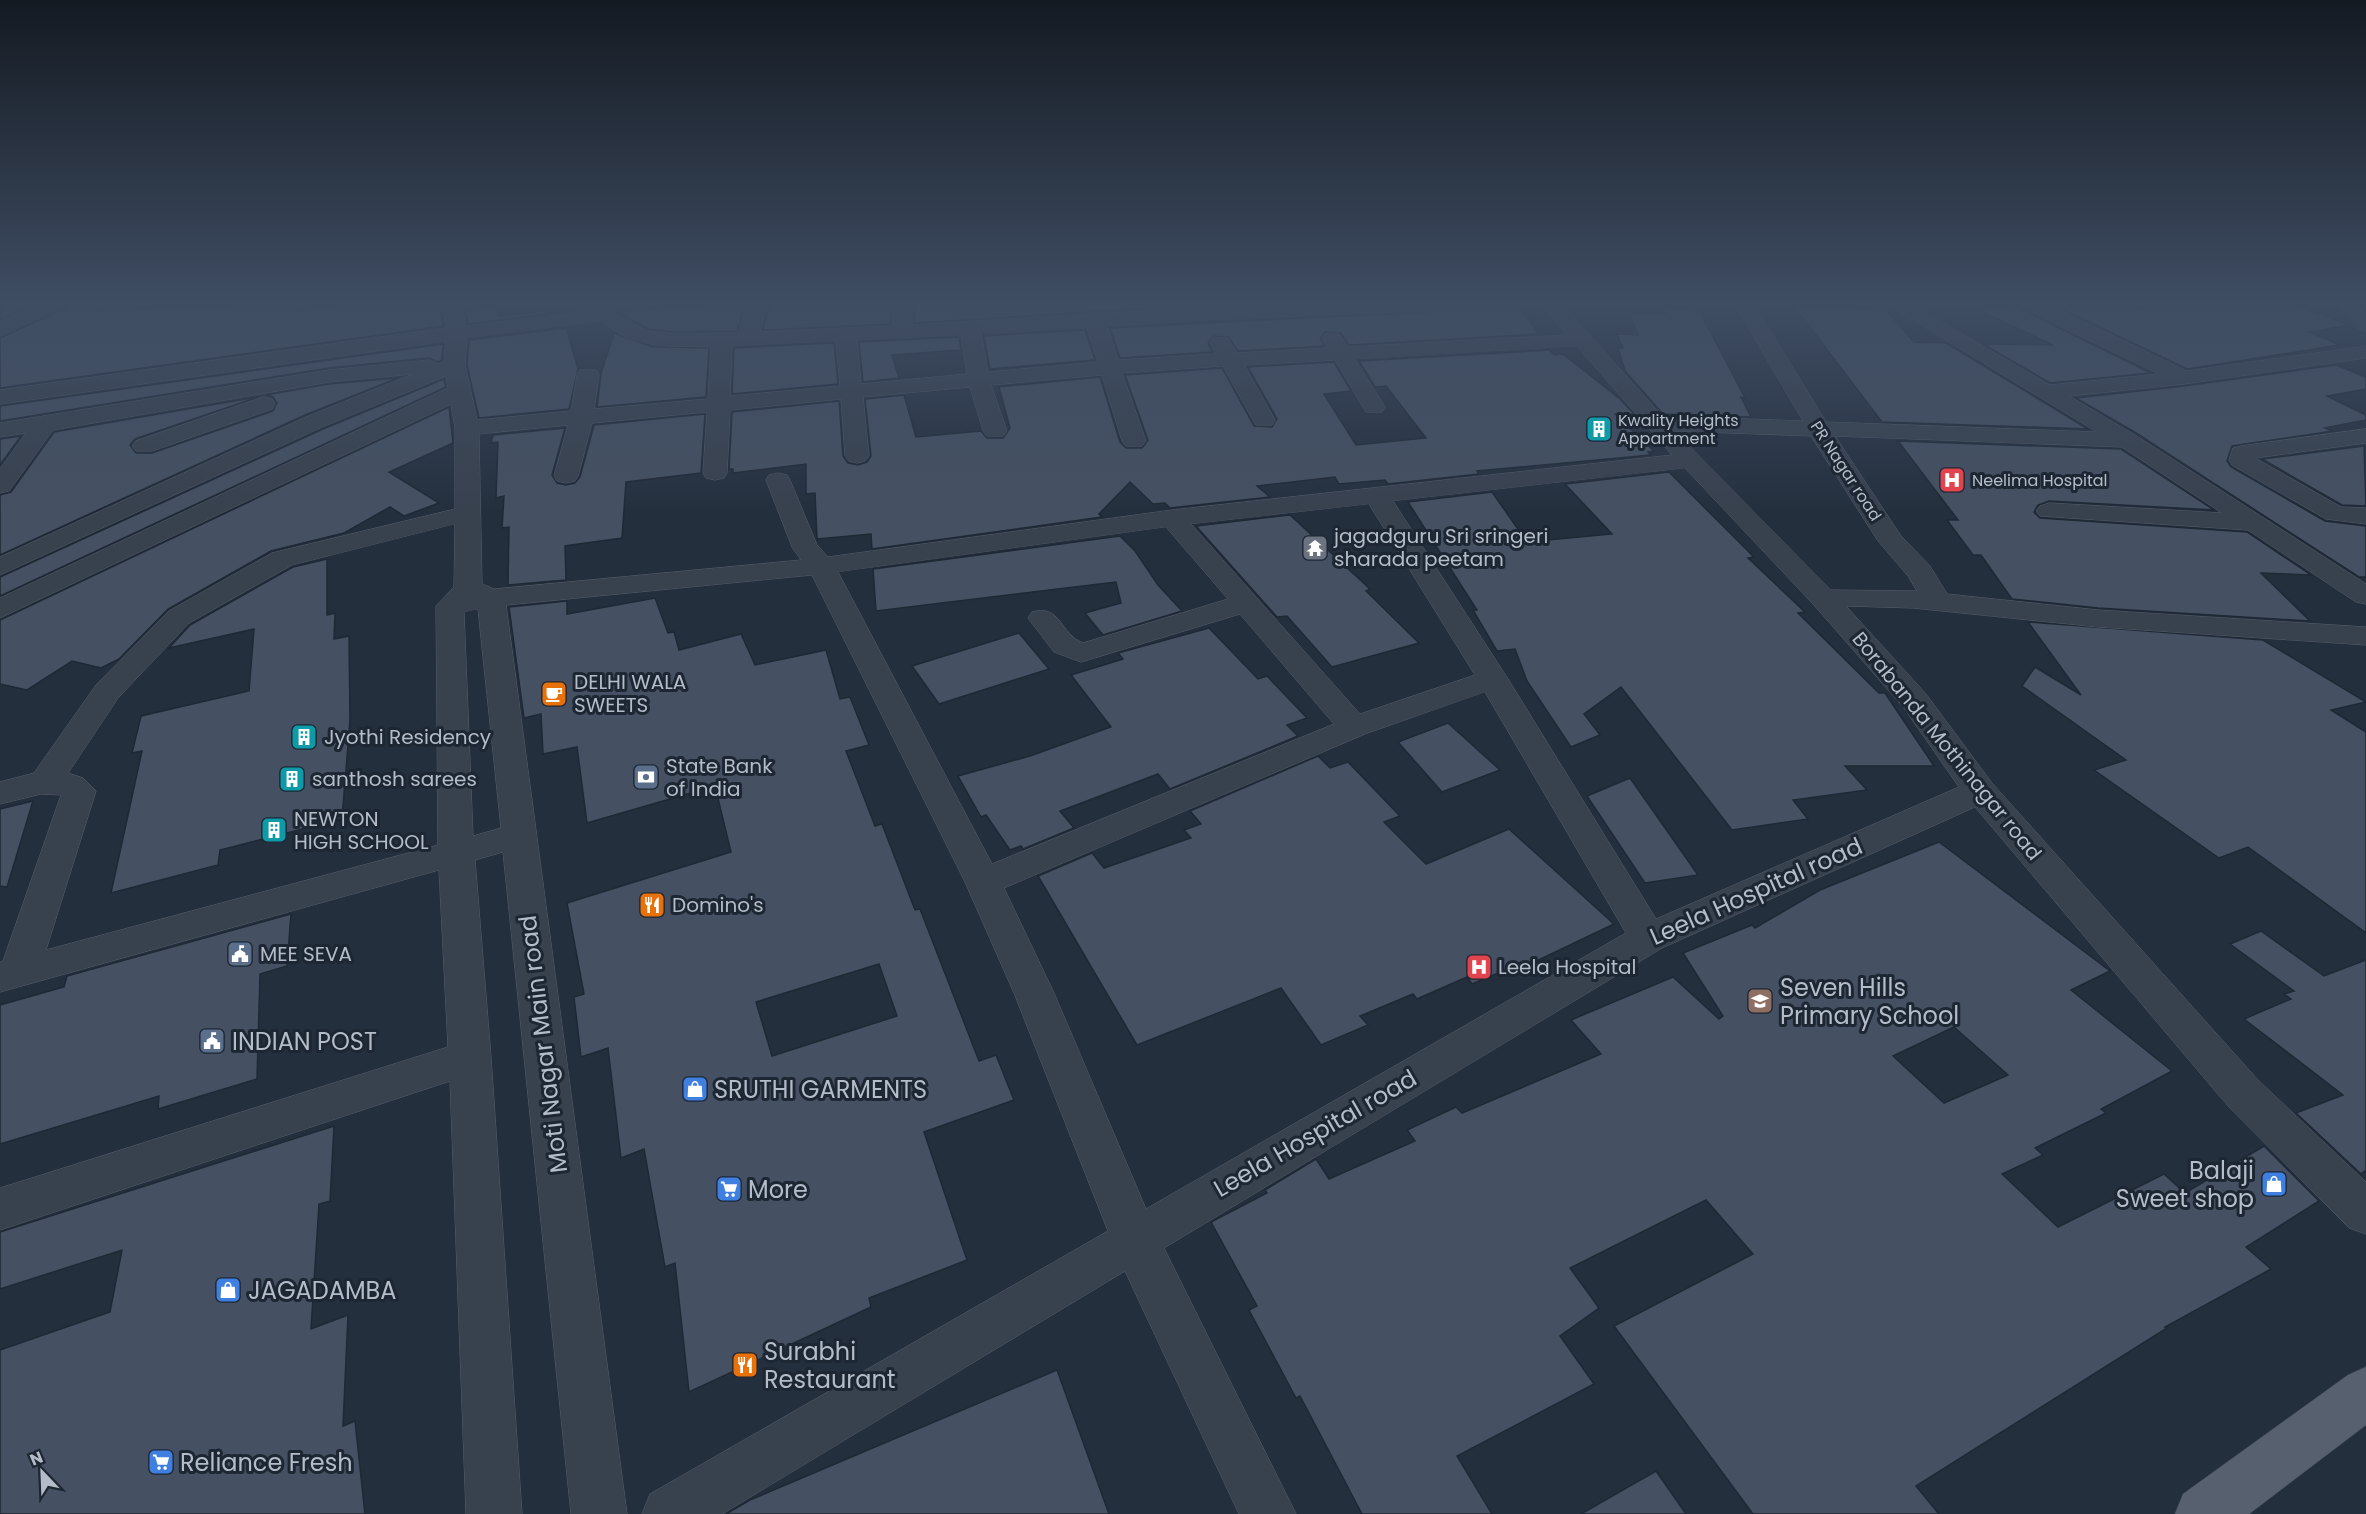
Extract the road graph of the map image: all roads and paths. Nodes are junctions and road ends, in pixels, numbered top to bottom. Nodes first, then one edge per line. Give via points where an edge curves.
1 (185, 372) edge
2 (370, 372) edge
3 (380, 372) edge
4 (438, 372) edge
5 (455, 372) edge
6 (720, 372) edge
7 (849, 372) edge
8 (977, 372) edge
9 (1072, 372) edge
10 (1109, 372) edge
11 (1236, 372) edge
12 (1352, 372) edge
13 (1609, 372) edge
14 (1784, 372) edge
15 (1808, 372) edge
16 (2013, 372) edge
17 (2171, 372) edge
18 (2228, 372) edge
19 (588, 375) dead end
20 (2184, 378) junction
21 (979, 381) junction
22 (460, 392) junction
23 (2048, 392) junction
24 (851, 393) junction
25 (0, 398) edge
26 (717, 405) junction
27 (1374, 407) dead end
28 (582, 416) junction
29 (1263, 420) dead end
30 (1655, 423) junction
31 (45, 424) junction
32 (1818, 428) junction
33 (1842, 428) junction
34 (467, 429) junction
35 (0, 430) edge
36 (995, 431) dead end
37 (2366, 436) edge
38 (2127, 440) junction
39 (1134, 441) dead end
40 (144, 446) dead end
41 (857, 456) dead end
42 (1692, 460) junction
43 (715, 473) dead end
44 (566, 476) dead end
45 (778, 480) dead end
46 (0, 486) edge
47 (1377, 496) junction
48 (1891, 500) dead end
49 (2049, 511) dead end
50 (468, 513) junction
51 (2335, 514) junction
52 (2366, 516) edge
53 (1172, 518) junction
54 (2255, 523) junction
55 (1909, 526) dead end
56 (2366, 531) edge
57 (821, 566) junction
58 (0, 567) edge
59 (1920, 572) junction
60 (2366, 596) edge
61 (470, 598) junction
62 (1824, 599) junction
63 (1937, 601) junction
64 (1246, 603) junction
65 (0, 609) edge
66 (1042, 618) dead end
67 (2366, 636) edge
68 (1493, 679) junction
69 (1354, 727) junction
70 (45, 782) junction
71 (1980, 791) junction
72 (0, 794) edge
73 (518, 836) junction
74 (456, 853) junction
75 (983, 882) junction
76 (1648, 938) junction
77 (10, 974) edge
78 (470, 1058) junction
79 (0, 1209) edge
80 (2366, 1213) edge
81 (1134, 1238) junction
82 (2366, 1393) edge
83 (494, 1514) edge
84 (599, 1514) edge
85 (670, 1514) edge
86 (1268, 1514) edge
87 (2203, 1514) edge

1 - 25 street
2 - 31 street
3 - 40 street via 254,407
4 - 58 street via 314,422
5 - 22 street, Moti Nagar Main road
6 - 26 street
7 - 24 street
8 - 21 street
9 - 21 street
10 - 39 street
11 - 29 street
12 - 27 street
13 - 30 street, Borabanda Mothinagar road
14 - 32 street, PR Nagar road
15 - 33 street, PR Nagar road
16 - 23 street
17 - 20 street
18 - 20 street
19 - 28 street
20 - 23 street
21 - 24 street
21 - 36 street
22 - 34 street, Moti Nagar Main road
22 - 65 street
23 - 38 street
24 - 26 street
24 - 41 street
26 - 28 street
26 - 43 street
28 - 34 street
28 - 44 street
30 - 32 street
30 - 42 street, Borabanda Mothinagar road
31 - 35 street
31 - 46 street
32 - 33 street
32 - 59 street, PR Nagar road via 1891,541
33 - 38 street
33 - 48 street, PR Nagar road
34 - 50 street, Moti Nagar Main road
37 - 51 street via 2241,453 2241,460
38 - 54 street
42 - 47 street
42 - 62 street, Borabanda Mothinagar road
45 - 57 street via 805,547
47 - 53 street
47 - 68 street
49 - 54 street
50 - 61 street, Moti Nagar Main road
50 - 70 street via 282,559 179,617 107,692
51 - 52 street
51 - 56 street
53 - 57 street
53 - 64 street
54 - 60 street
55 - 59 street, PR Nagar road via 1924,553
57 - 61 street
57 - 75 street
59 - 63 street, PR Nagar road
61 - 73 street, Moti Nagar Main road
61 - 74 street, Moti Nagar Main road
62 - 63 street via 1857,596
62 - 71 street, Borabanda Mothinagar road via 1915,701
63 - 67 street via 2071,616
64 - 66 street via 1081,653 1064,646
64 - 69 street
68 - 69 street
68 - 76 street
69 - 75 street
70 - 72 street
70 - 77 street via 73,785 79,792
71 - 76 street, Leela Hospital road
71 - 80 street, Borabanda Mothinagar road via 2242,1093
73 - 74 street
73 - 84 street, Moti Nagar Main road
74 - 77 street
74 - 78 street, Moti Nagar Main road
75 - 81 street via 1035,993
76 - 81 street, Leela Hospital road
78 - 79 street
78 - 83 street, Moti Nagar Main road
81 - 85 street, Leela Hospital road
81 - 86 street
82 - 87 main road

